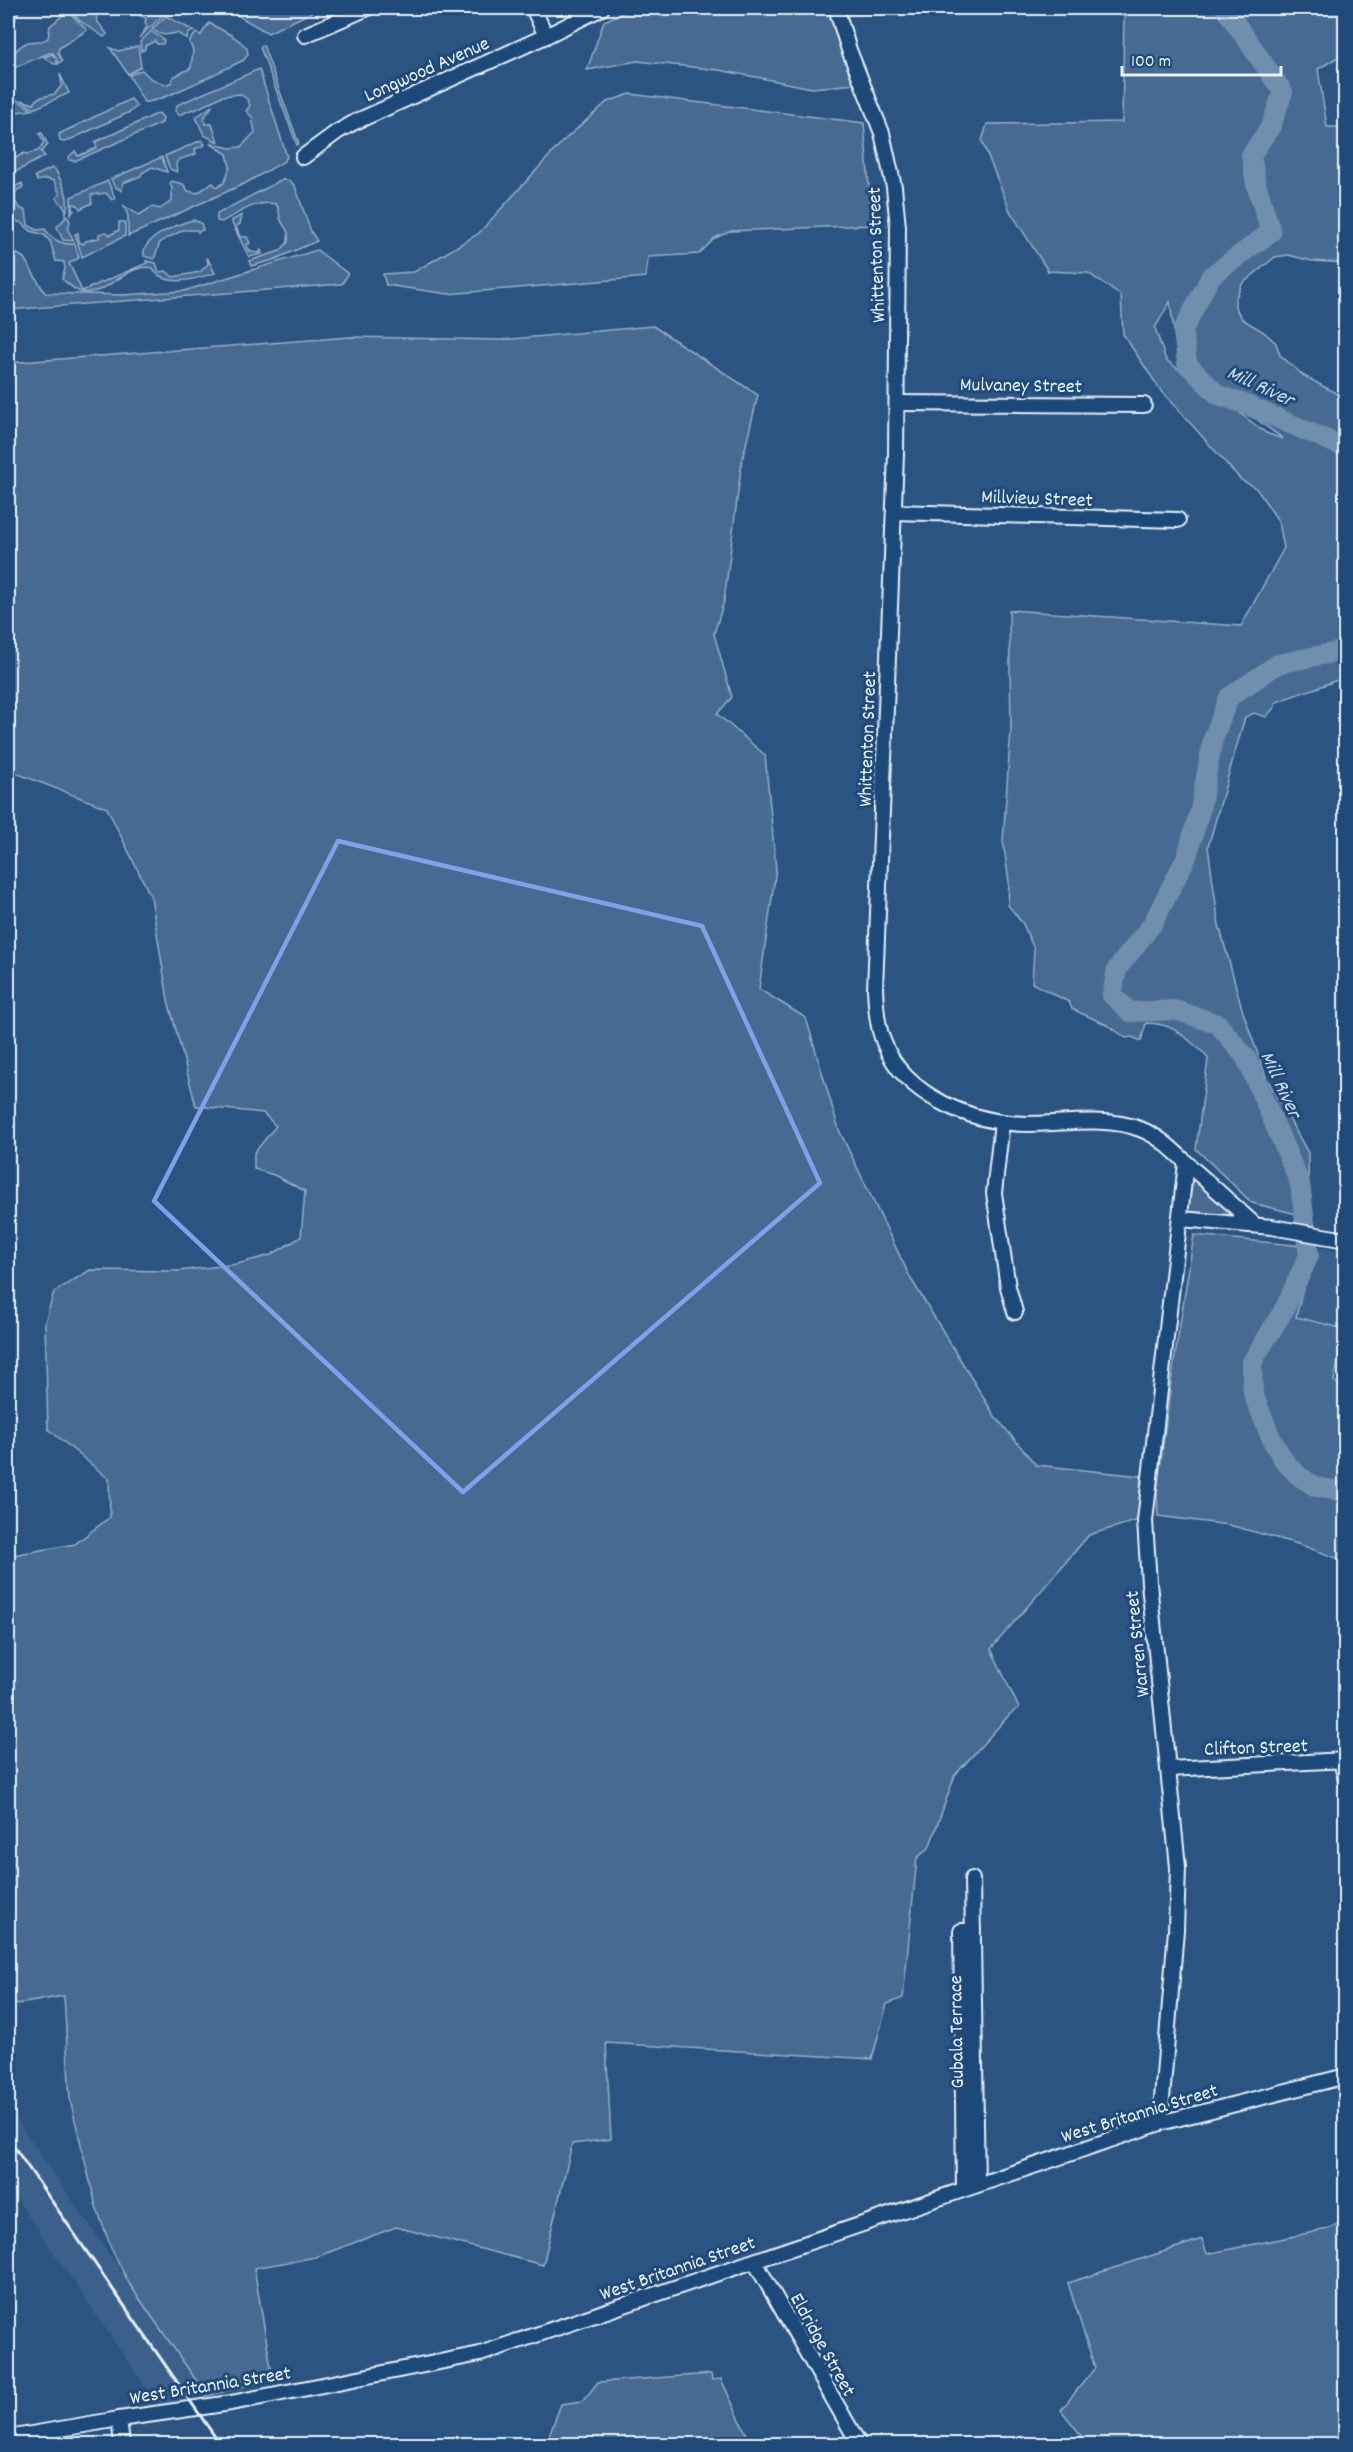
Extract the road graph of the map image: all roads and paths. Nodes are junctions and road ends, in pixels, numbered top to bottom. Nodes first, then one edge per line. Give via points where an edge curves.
1 (368, 8) edge
2 (533, 8) edge
3 (602, 8) edge
4 (836, 8) edge
5 (305, 35) dead end
6 (546, 36) junction
7 (303, 158) dead end
8 (897, 403) junction
9 (1144, 405) dead end
10 (894, 513) junction
11 (1178, 520) dead end
12 (1002, 1122) junction
13 (1186, 1162) junction
14 (1181, 1219) junction
15 (1255, 1225) junction
16 (1346, 1240) edge
17 (1016, 1312) dead end
18 (1343, 1761) edge
19 (1168, 1769) junction
20 (1346, 1780) edge
21 (972, 1879) dead end
22 (973, 1931) junction
23 (1346, 2076) edge
24 (1160, 2123) junction
25 (970, 2187) junction
26 (755, 2262) junction
27 (119, 2419) junction
28 (8, 2438) edge
29 (122, 2445) edge
30 (859, 2445) edge

1 - 5 street
2 - 6 street
3 - 6 street, Longwood Avenue
4 - 8 street, Whittenton Street via 876,116 894,187 898,227
6 - 7 street, Longwood Avenue via 365,117
8 - 9 street, Mulvaney Street
8 - 10 street, Whittenton Street
10 - 11 street, Millview Street
10 - 12 street, Whittenton Street via 875,989 878,1021 890,1056 916,1086 964,1113
12 - 13 street, Whittenton Street via 1131,1126 1155,1136
12 - 17 street via 994,1193 1008,1287
13 - 14 street, Warren Street
13 - 15 street, Whittenton Street
14 - 15 street
14 - 19 street, Warren Street via 1145,1521
15 - 16 street
18 - 19 street, Clifton Street
18 - 20 street
19 - 24 street, Warren Street via 1178,1890
21 - 22 street, Gubala Terrace
22 - 25 street, Gubala Terrace
22 - 25 street, Gubala Terrace via 961,1931
23 - 24 street, West Britannia Street
24 - 25 street, West Britannia Street
25 - 26 street, West Britannia Street
26 - 27 street, West Britannia Street via 470,2356 231,2403
26 - 30 street, Eldridge Street
27 - 28 street, West Britannia Street
27 - 29 street

